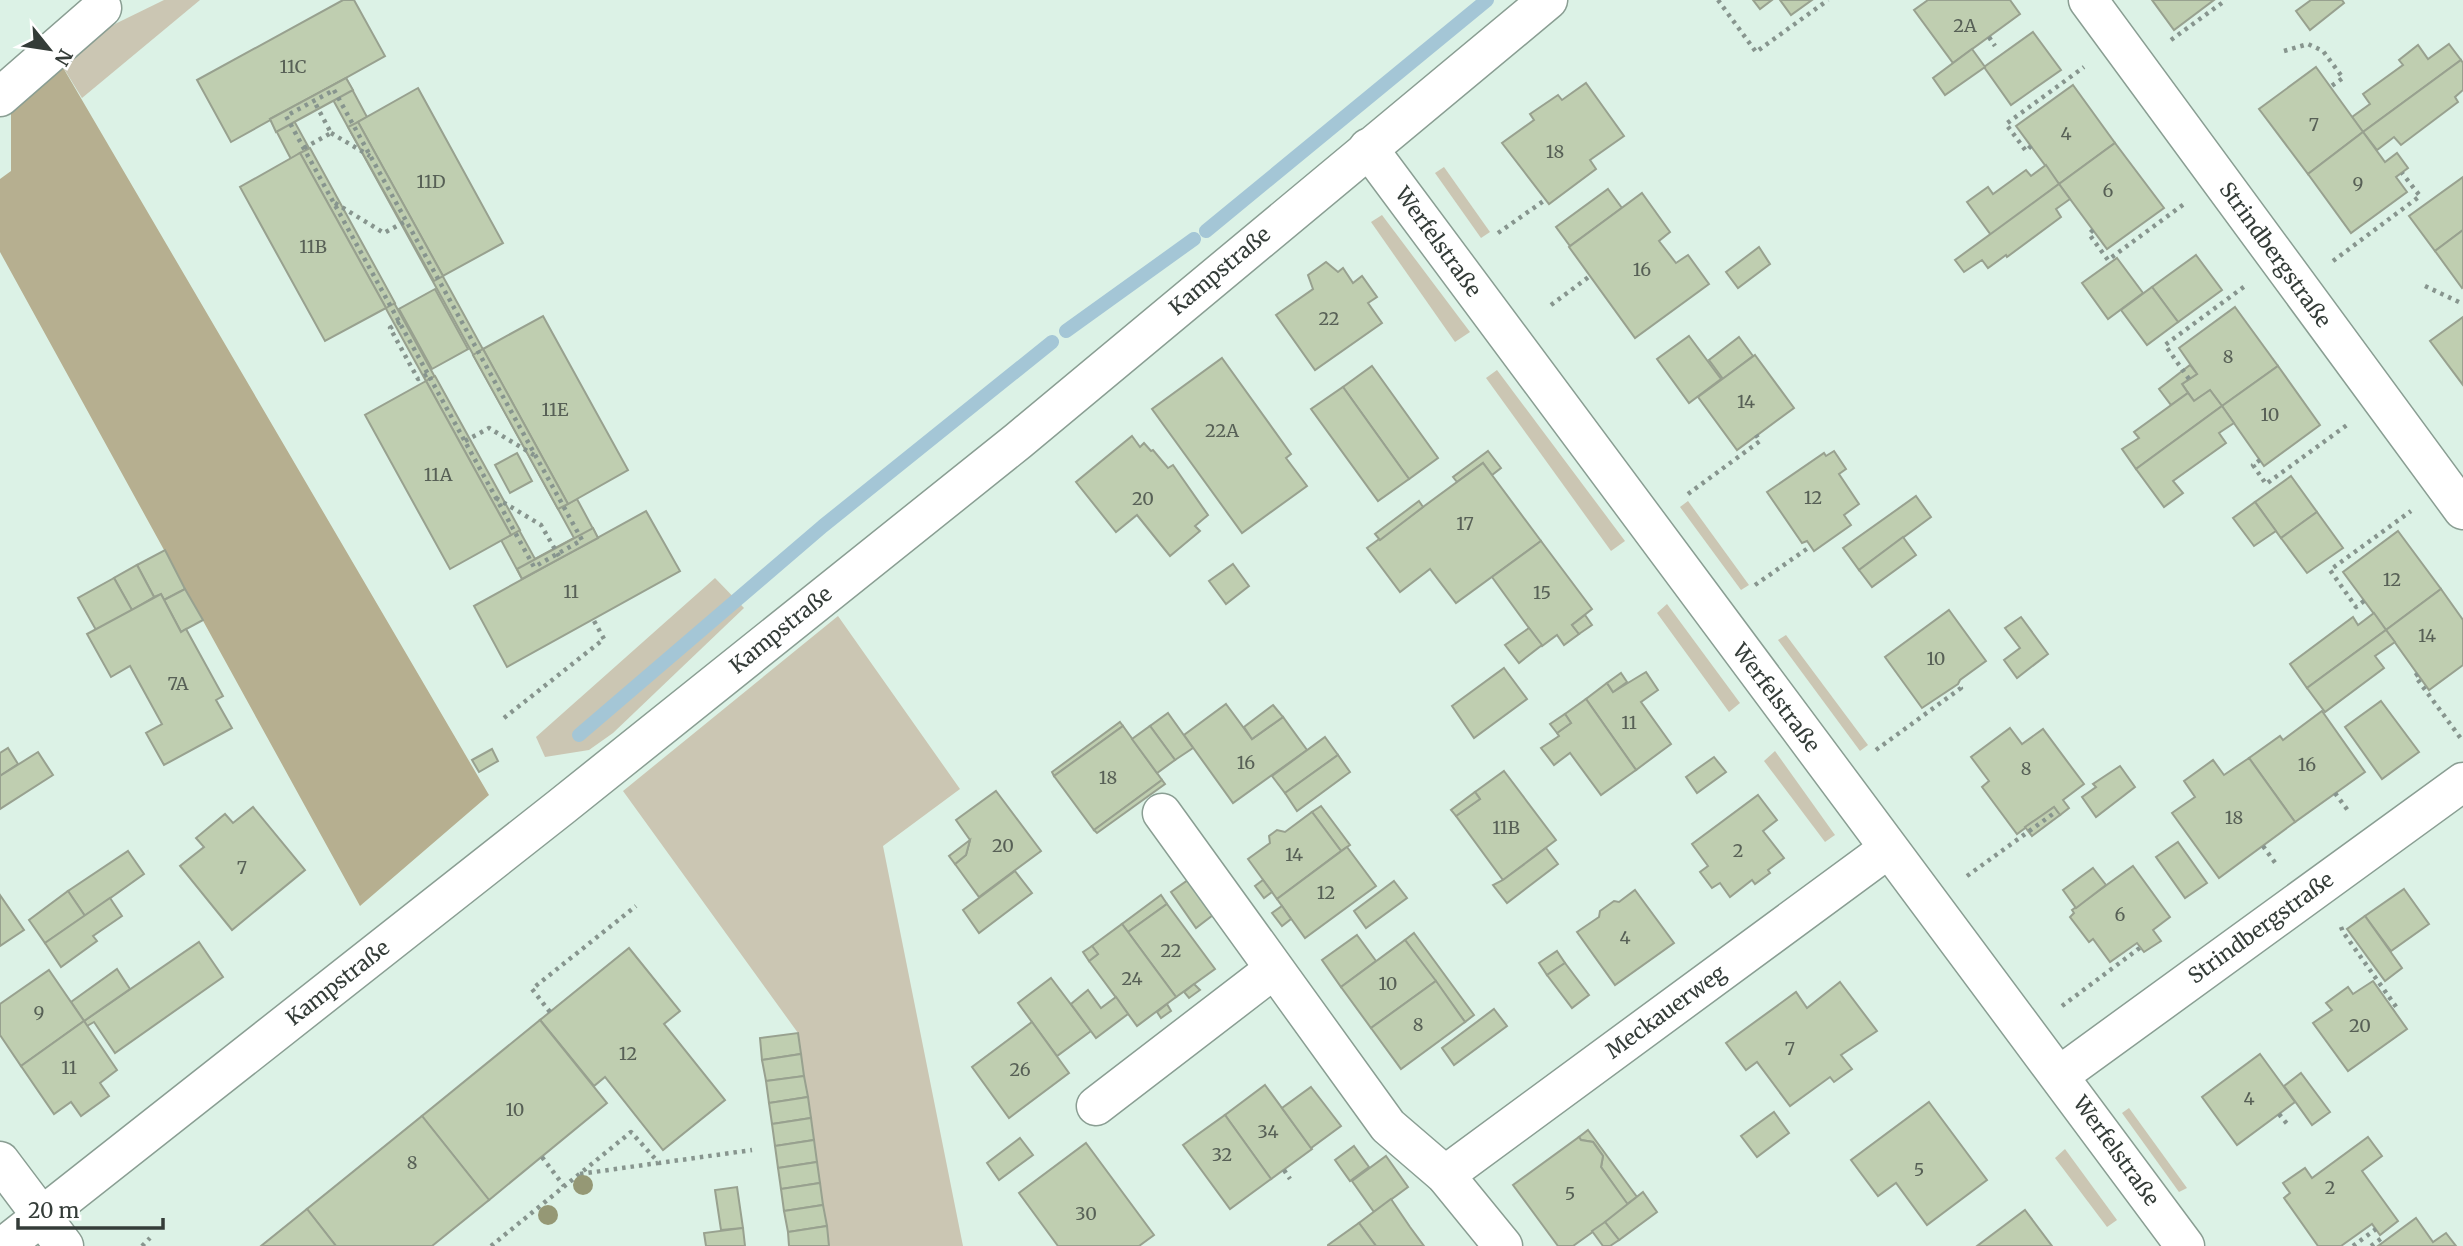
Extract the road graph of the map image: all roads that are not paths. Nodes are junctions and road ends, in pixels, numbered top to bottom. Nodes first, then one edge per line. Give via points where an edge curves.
1 (1548, 0) edge
2 (2088, 0) edge
3 (102, 8) dead end
4 (0, 97) edge
5 (1368, 148) junction
6 (2463, 510) edge
7 (2463, 782) edge
8 (1162, 813) dead end
9 (1888, 849) junction
10 (1273, 970) junction
11 (2060, 1075) junction
12 (1096, 1106) dead end
13 (0, 1161) edge
14 (1445, 1175) junction
15 (53, 1232) edge
16 (4, 1246) edge
17 (1503, 1246) edge
18 (2185, 1246) edge

1 - 5 street, Kampstraße
2 - 6 street, Strindbergstraße
3 - 4 street
5 - 9 street, Werfelstraße
5 - 15 street, Kampstraße via 1018,441 561,807
7 - 11 street, Strindbergstraße
8 - 10 street
9 - 11 street, Werfelstraße
9 - 14 street, Meckauerweg
10 - 12 street
10 - 14 street via 1388,1126
11 - 18 street, Werfelstraße
13 - 15 street
14 - 17 street
15 - 16 street, Kampstraße

